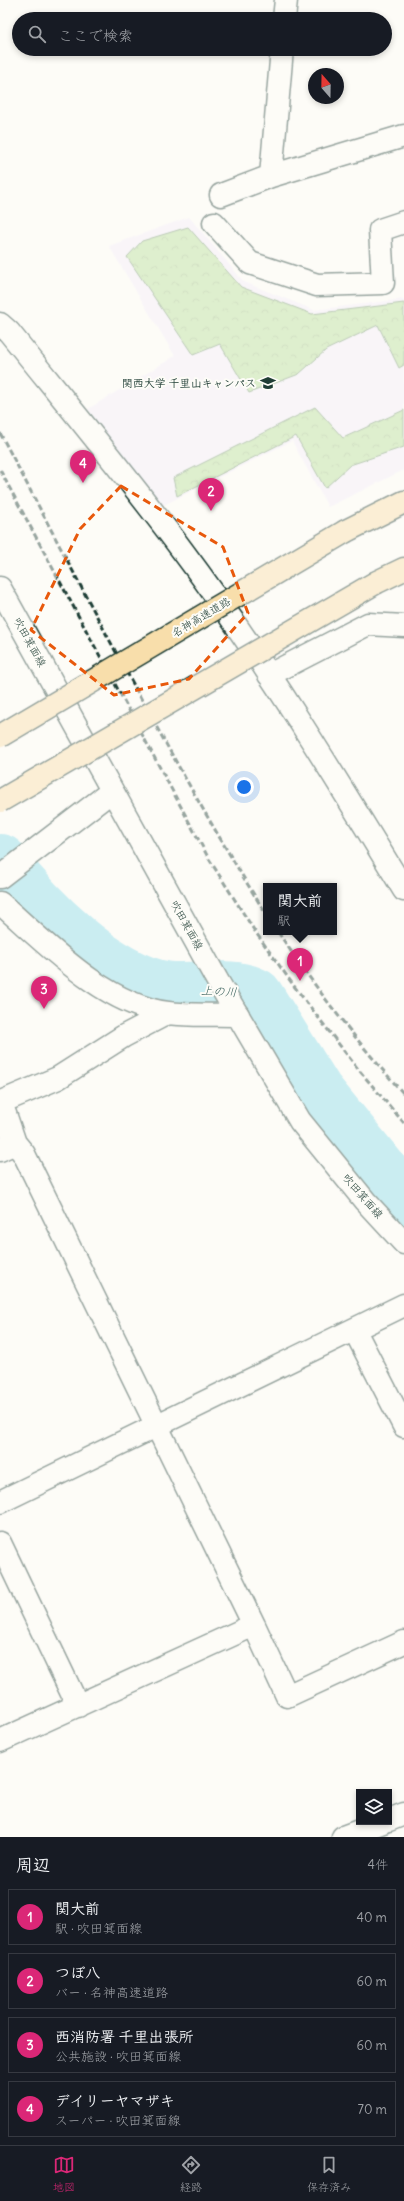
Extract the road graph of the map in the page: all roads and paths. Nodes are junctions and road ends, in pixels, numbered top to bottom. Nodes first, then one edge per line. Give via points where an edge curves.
1 (286, 0) edge
2 (285, 12) edge
3 (281, 56) edge
4 (404, 136) edge
5 (271, 176) junction
6 (221, 195) dead end
7 (404, 222) edge
8 (214, 223) dead end
9 (0, 324) edge
10 (404, 502) edge
11 (404, 569) edge
12 (0, 588) edge
13 (404, 626) edge
14 (269, 676) junction
15 (0, 736) edge
16 (112, 791) junction
17 (0, 801) edge
18 (0, 877) edge
19 (404, 890) edge
20 (0, 903) edge
21 (235, 1010) junction
22 (168, 1013) junction
23 (7, 1146) edge
24 (404, 1243) edge
25 (404, 1305) edge
26 (355, 1331) junction
27 (157, 1426) junction
28 (404, 1426) edge
29 (0, 1502) edge
30 (0, 1543) edge
31 (254, 1625) junction
32 (404, 1642) edge
33 (78, 1706) junction
34 (0, 1742) edge
35 (404, 1814) edge
36 (392, 1819) edge
37 (375, 1825) edge
38 (344, 1837) edge

1 - 2 street
3 - 5 street
4 - 5 street
5 - 6 street
7 - 8 street via 380,230 383,283 317,285 250,263
9 - 14 street via 19,344 183,551
10 - 15 highway, 名神高速道路, bridge via 346,531
11 - 17 highway, bridge via 377,582
12 - 16 street, 吹田箕面線
13 - 14 street via 368,624
14 - 19 street
16 - 18 street
16 - 21 street, 吹田箕面線
20 - 22 street via 63,958 110,992 140,1007
21 - 22 street
21 - 24 street, 吹田箕面線 via 300,1122 365,1201
22 - 23 street via 124,1036 58,1078 1,1102
23 - 27 street via 24,1154
25 - 26 street
26 - 27 street
26 - 28 street
27 - 29 street
27 - 31 street
30 - 33 street
31 - 32 street via 287,1696
31 - 33 street
33 - 34 street
35 - 36 street
37 - 38 street

